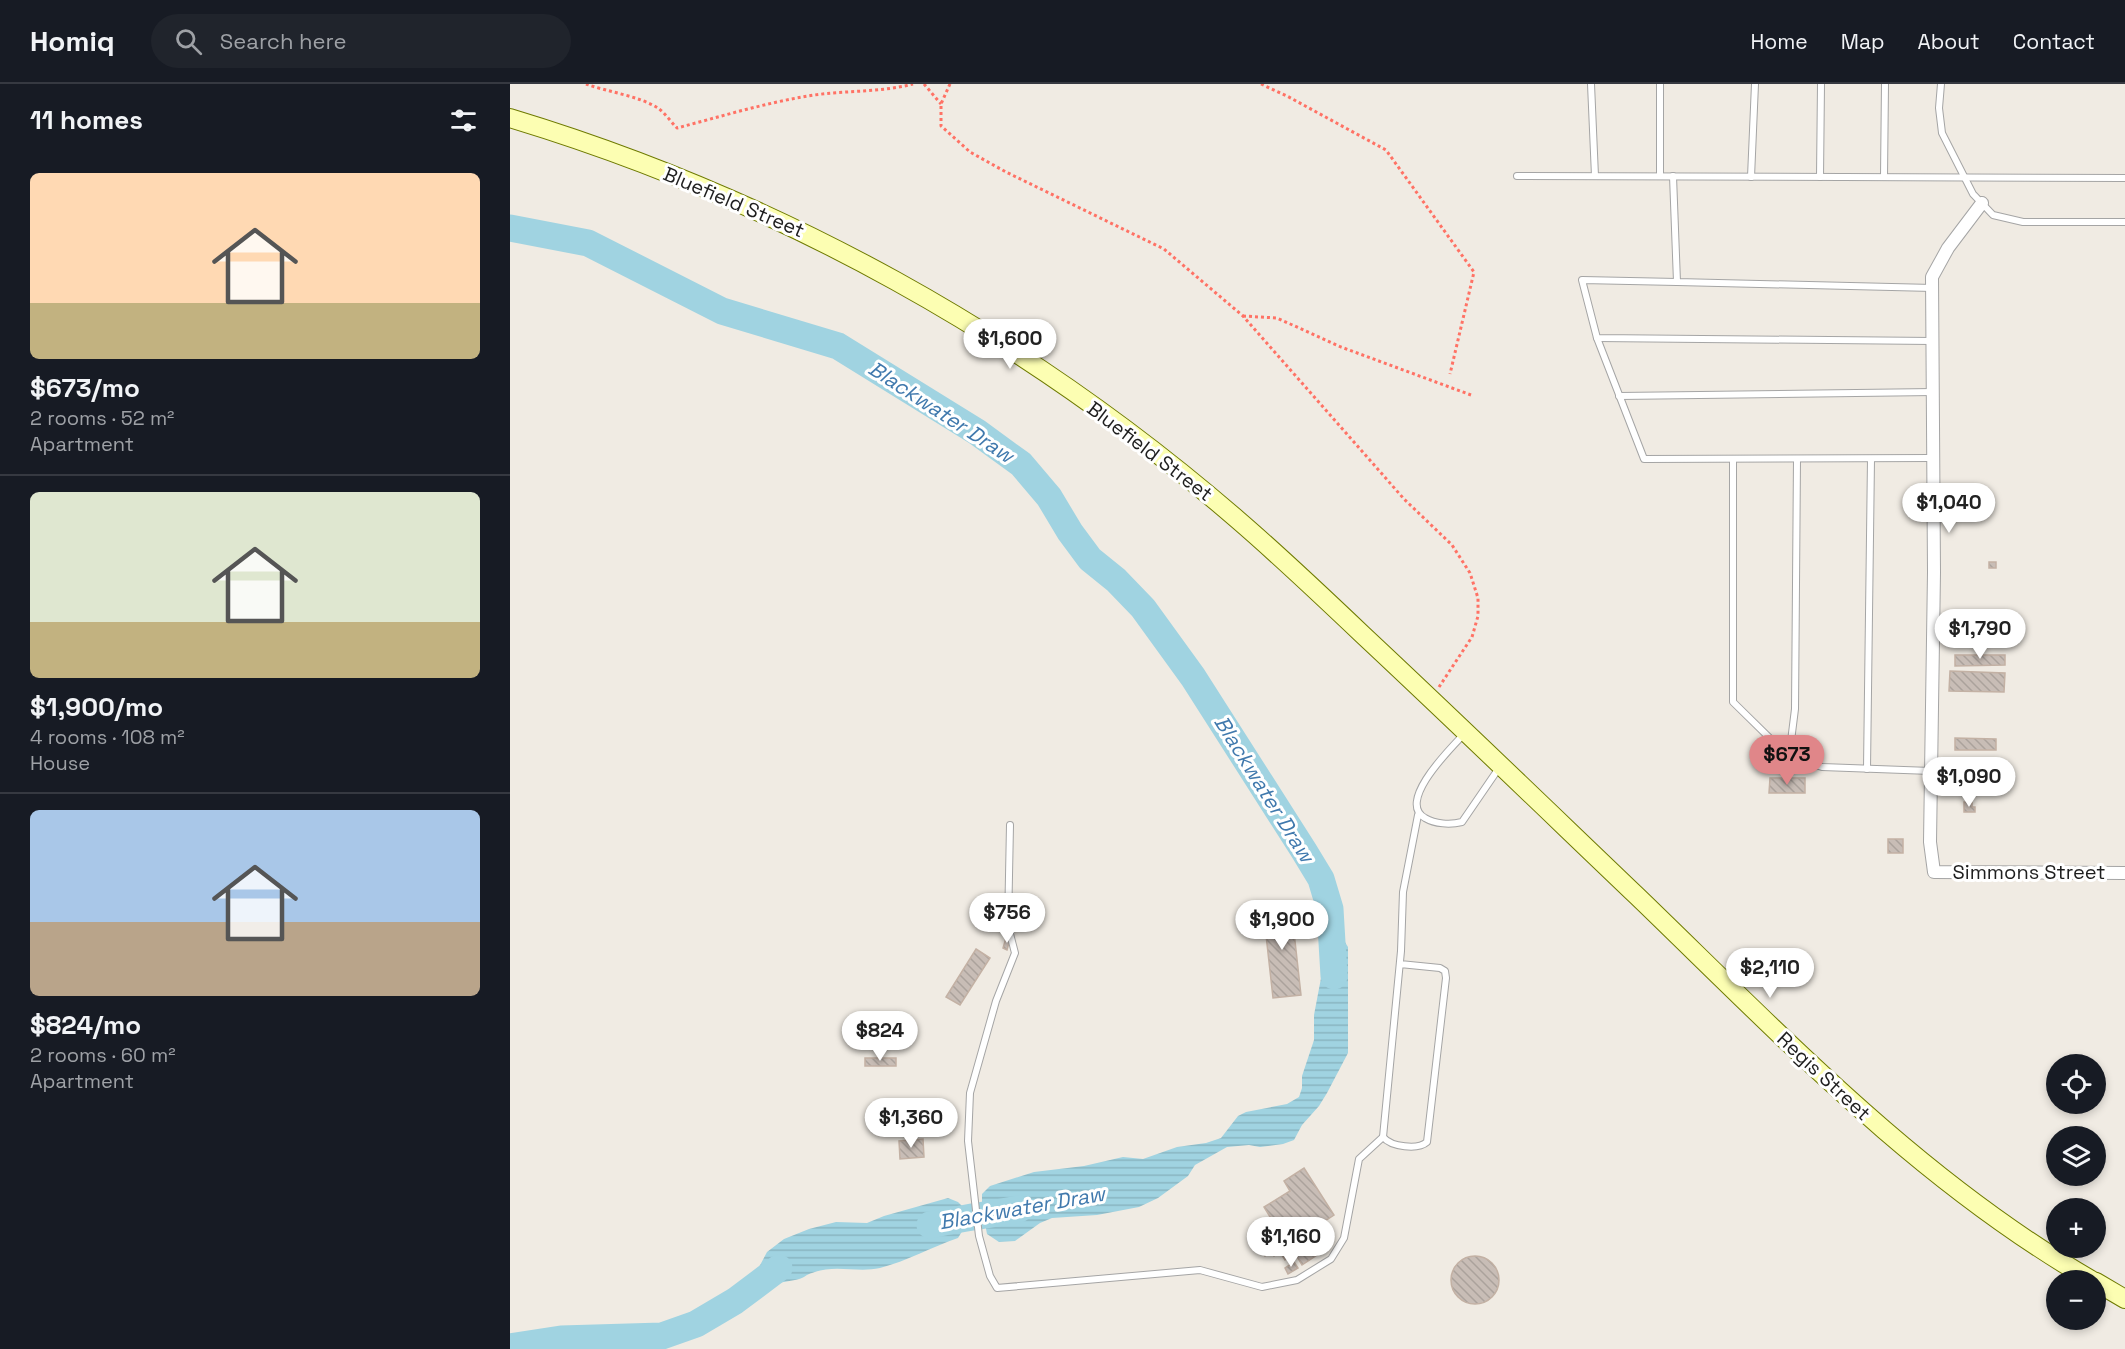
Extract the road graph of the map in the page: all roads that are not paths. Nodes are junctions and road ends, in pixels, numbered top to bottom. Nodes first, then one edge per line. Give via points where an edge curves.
1 (1591, 84) edge
2 (1660, 84) edge
3 (1755, 84) edge
4 (1821, 84) edge
5 (1885, 84) edge
6 (1941, 84) edge
7 (510, 118) edge
8 (1517, 176) dead end
9 (1595, 176) junction
10 (1660, 177) junction
11 (1673, 177) junction
12 (1751, 177) junction
13 (1820, 177) junction
14 (1884, 177) junction
15 (1964, 177) junction
16 (2125, 178) edge
17 (1982, 203) junction
18 (2125, 222) edge
19 (1677, 282) junction
20 (1933, 288) junction
21 (1597, 338) junction
22 (1933, 341) junction
23 (1934, 392) junction
24 (1619, 396) junction
25 (1934, 458) junction
26 (1733, 459) junction
27 (1797, 459) junction
28 (1871, 459) junction
29 (1450, 716) joint
30 (1466, 732) junction
31 (1789, 757) junction
32 (1501, 765) junction
33 (1867, 769) junction
34 (1932, 771) junction
35 (1418, 814) junction
36 (1010, 825) dead end
37 (2125, 873) edge
38 (1400, 964) junction
39 (1383, 1137) junction
40 (2075, 1270) edge
41 (2106, 1287) edge
42 (2124, 1294) edge

1 - 9 lane
2 - 10 lane
3 - 12 lane
4 - 13 lane
5 - 14 lane
6 - 15 lane via 1942,133
7 - 29 main road, Bluefield Street via 731,198 857,259 1013,350 1145,445 1238,519
8 - 9 lane
9 - 10 lane
10 - 11 lane
11 - 12 lane
11 - 19 lane
12 - 13 lane
13 - 14 lane
14 - 15 lane
15 - 16 lane
15 - 17 lane
17 - 18 lane via 1993,214 2023,222
17 - 20 street via 1948,248 1932,277
19 - 20 lane
19 - 21 lane via 1582,280
20 - 22 street
21 - 22 lane
21 - 24 lane
22 - 23 street
23 - 24 lane
23 - 25 street
24 - 26 lane via 1644,459
25 - 28 lane
25 - 34 street
26 - 27 lane
26 - 31 lane via 1733,702
27 - 28 lane
27 - 31 lane via 1795,709
28 - 33 lane
29 - 30 main road, Regis Street
30 - 32 main road, Regis Street
30 - 35 lane via 1434,767 1420,791 1415,807
31 - 33 lane via 1822,767
32 - 35 lane via 1462,822 1451,825
32 - 40 main road, Regis Street via 1882,1129 1972,1202
33 - 34 lane
34 - 37 street, Simmons Street via 1930,842 1934,872
35 - 38 lane via 1403,892
36 - 39 lane via 1008,926 1015,953 996,1001 970,1093 968,1141 979,1236 997,1288 1200,1270 1262,1287 1297,1280 1331,1259 1344,1238 1359,1159
38 - 39 lane
38 - 39 lane via 1440,968 1446,978 1427,1142 1419,1146 1396,1145
41 - 42 main road, Regis Street

